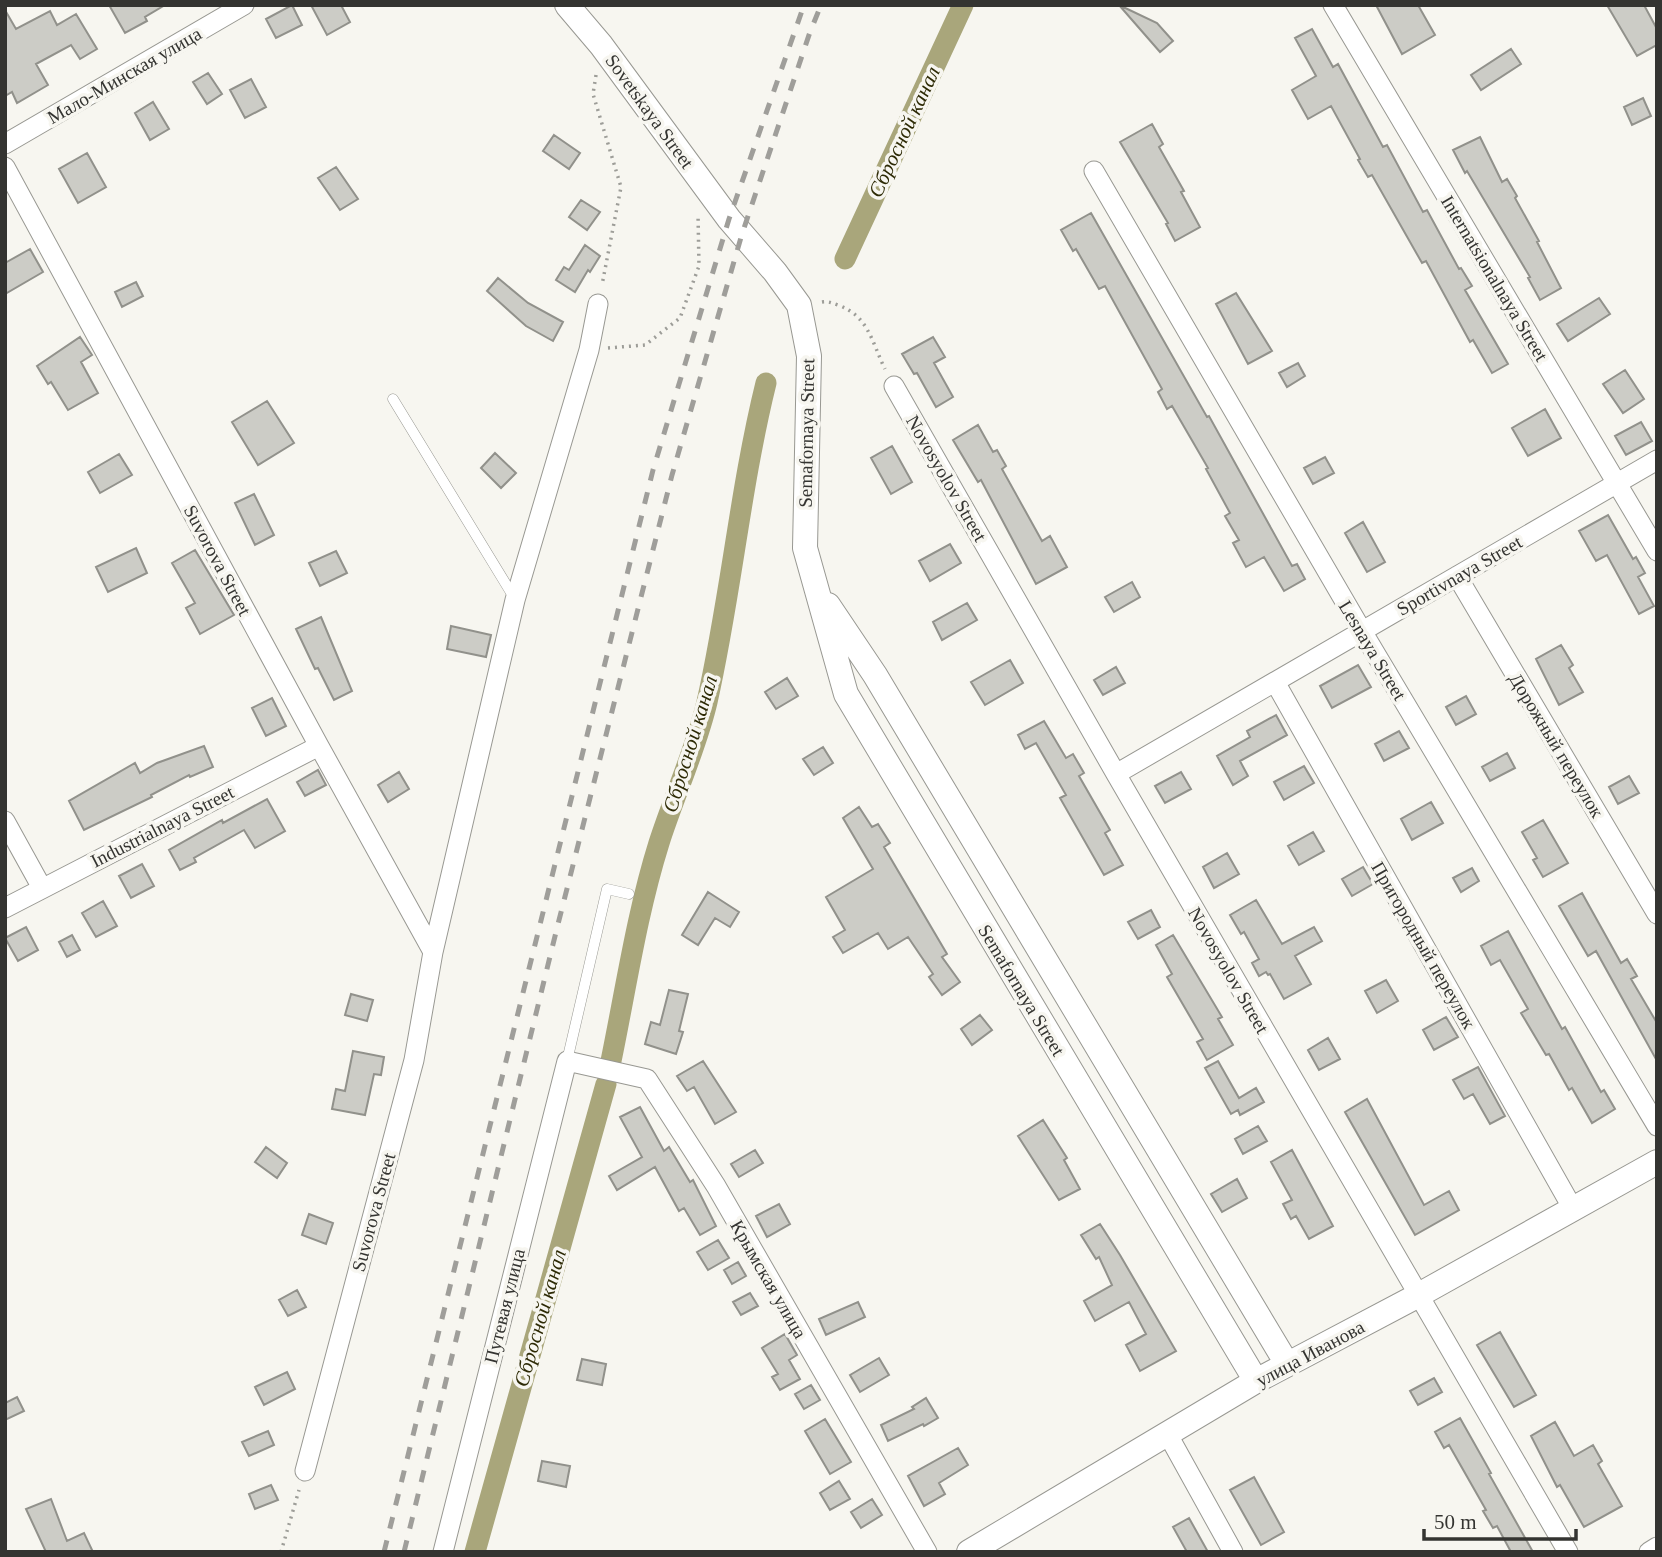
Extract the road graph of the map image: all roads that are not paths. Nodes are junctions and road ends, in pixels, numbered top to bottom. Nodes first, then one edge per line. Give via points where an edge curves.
1 (244, 5) edge
2 (567, 5) edge
3 (1333, 5) edge
4 (5, 144) edge
5 (5, 167) edge
6 (1094, 171) dead end
7 (729, 219) joint
8 (598, 304) road end
9 (894, 386) road end
10 (393, 399) dead end
11 (1657, 460) edge
12 (1617, 483) junction
13 (1657, 551) edge
14 (1457, 576) junction
15 (816, 587) junction
16 (515, 600) junction
17 (1362, 631) junction
18 (876, 675) junction
19 (1275, 682) junction
20 (846, 694) junction
21 (318, 746) junction
22 (1116, 775) junction
23 (5, 821) edge
24 (42, 888) junction
25 (629, 894) dead end
26 (5, 908) edge
27 (1657, 914) edge
28 (433, 952) junction
29 (567, 1060) junction
30 (1657, 1126) edge
31 (1657, 1163) edge
32 (1573, 1209) junction
33 (1418, 1296) junction
34 (1287, 1364) junction
35 (1256, 1381) junction
36 (1167, 1433) junction
37 (305, 1471) road end
38 (1657, 1547) edge
39 (443, 1552) edge
40 (927, 1552) edge
41 (969, 1552) edge
42 (1233, 1552) edge
43 (1568, 1552) edge
44 (1649, 1552) edge

1 - 4 street, Мало-Минская улица
2 - 7 street, Sovetskaya Street
3 - 12 street, Internatsionalnaya Street
5 - 21 street, Suvorova Street
6 - 17 street, Lesnaya Street
7 - 15 street, Semafornaya Street via 799,305 809,356 805,548
8 - 16 street, Suvorova Street
9 - 22 street, Novosyolov Street
10 - 16 lane
11 - 12 street, Sportivnaya Street
12 - 13 street, Internatsionalnaya Street
12 - 14 street, Sportivnaya Street
14 - 17 street, Sportivnaya Street
14 - 27 street, Дорожный переулок
15 - 18 street, Semafornaya Street
15 - 20 street, Semafornaya Street
16 - 28 street, Suvorova Street
17 - 19 street, Sportivnaya Street
17 - 30 street, Lesnaya Street
18 - 20 street via 853,667 847,673
18 - 34 street, Semafornaya Street
19 - 22 street, Sportivnaya Street
19 - 32 street, Пригородный переулок
20 - 35 street, Semafornaya Street
21 - 24 street, Industrialnaya Street
21 - 28 street, Suvorova Street
22 - 33 street, Novosyolov Street
23 - 24 street
24 - 26 street, Industrialnaya Street
25 - 29 lane via 607,889
28 - 37 street, Suvorova Street via 414,1060
29 - 39 street, Путевая улица
29 - 40 street, Крымская улица via 647,1079 716,1186
31 - 32 street, улица Иванова
32 - 33 street, улица Иванова
33 - 34 street, улица Иванова
33 - 43 street, Novosyolov Street
34 - 35 street, улица Иванова
35 - 36 street, улица Иванова
36 - 41 street, улица Иванова
36 - 42 street
38 - 44 street

